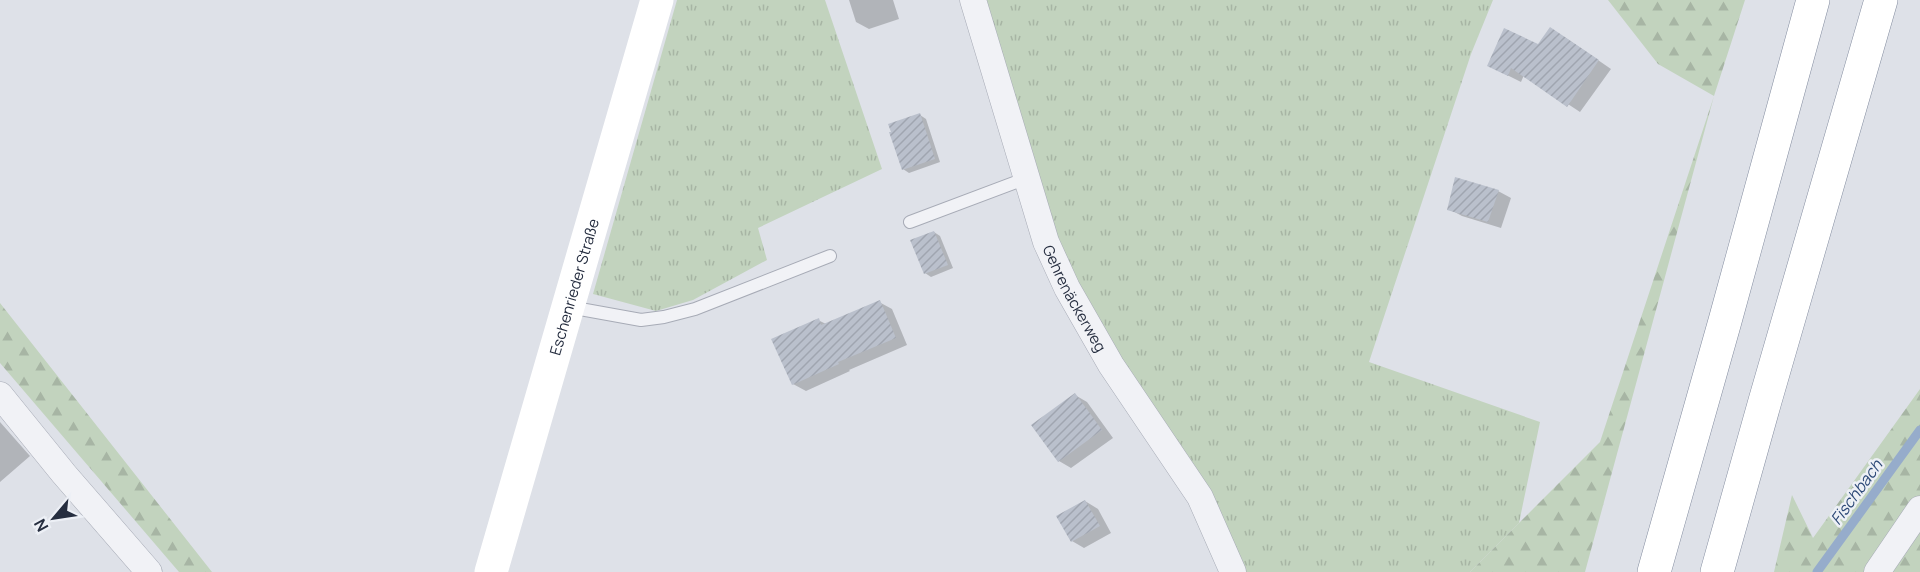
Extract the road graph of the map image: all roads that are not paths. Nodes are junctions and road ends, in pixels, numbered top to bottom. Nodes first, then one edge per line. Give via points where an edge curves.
1 (657, 0) edge
2 (973, 0) edge
3 (1812, 0) edge
4 (1881, 0) edge
5 (1027, 178) junction
6 (910, 222) dead end
7 (830, 256) dead end
8 (567, 307) junction
9 (0, 395) edge
10 (1920, 509) edge
11 (150, 572) edge
12 (491, 572) edge
13 (1233, 572) edge
14 (1654, 572) edge
15 (1717, 572) edge
16 (1877, 572) edge

1 - 8 main road, Eschenrieder Straße
2 - 5 street, Gehrenäckerweg
3 - 14 main road
4 - 15 main road
5 - 6 lane
5 - 13 street, Gehrenäckerweg via 1046,242 1067,288 1111,364 1200,497
7 - 8 lane via 695,309 664,317 641,320
8 - 12 main road, Eschenrieder Straße
9 - 11 street
10 - 16 street

